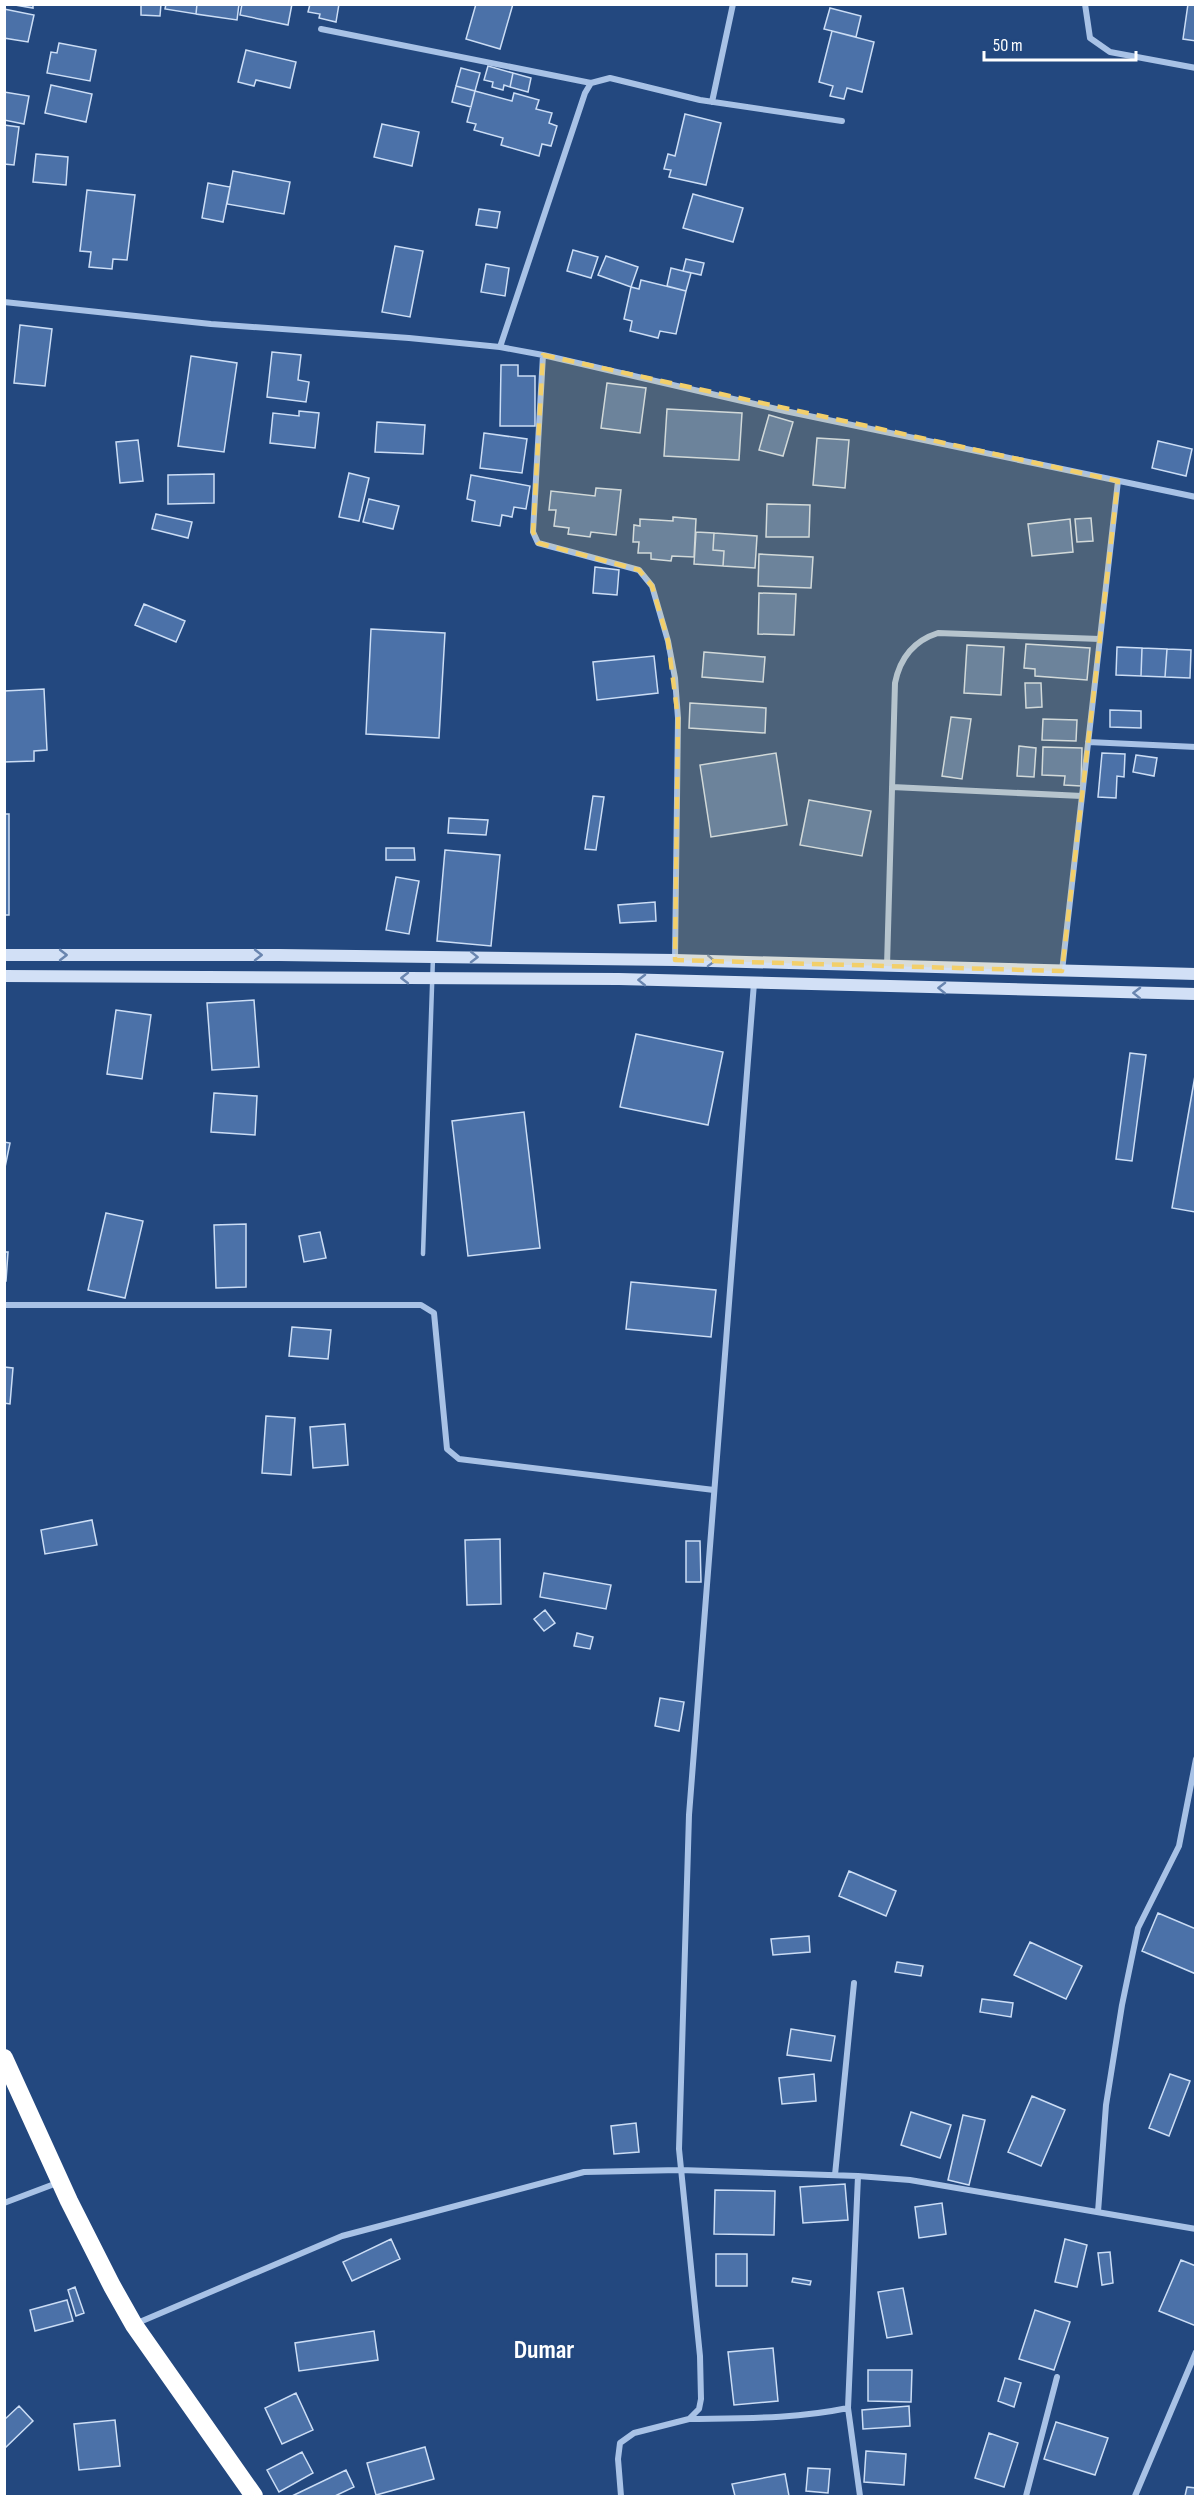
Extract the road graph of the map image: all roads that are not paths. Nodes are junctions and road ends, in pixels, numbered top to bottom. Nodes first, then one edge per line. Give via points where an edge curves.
1 (733, 4) edge
2 (1085, 4) edge
3 (321, 29) dead end
4 (1196, 68) edge
5 (591, 83) junction
6 (712, 102) junction
7 (842, 121) dead end
8 (4, 302) edge
9 (501, 347) junction
10 (543, 355) junction
11 (1118, 481) junction
12 (1196, 497) edge
13 (1100, 639) junction
14 (1088, 742) junction
15 (1196, 747) edge
16 (892, 787) junction
17 (1082, 796) junction
18 (4, 955) edge
19 (433, 957) junction
20 (675, 960) junction
21 (887, 966) junction
22 (1062, 971) junction
23 (1196, 974) edge
24 (4, 976) edge
25 (434, 978) junction
26 (754, 983) junction
27 (1196, 994) edge
28 (423, 1254) dead end
29 (4, 1305) edge
30 (714, 1490) junction
31 (1196, 1759) edge
32 (854, 1983) dead end
33 (4, 2058) edge
34 (680, 2170) junction
35 (835, 2175) junction
36 (858, 2176) junction
37 (61, 2182) junction
38 (4, 2203) edge
39 (1098, 2212) junction
40 (1196, 2229) edge
41 (134, 2325) junction
42 (1196, 2352) edge
43 (1057, 2377) dead end
44 (848, 2408) junction
45 (689, 2419) junction
46 (254, 2496) edge
47 (621, 2496) edge
48 (860, 2496) edge
49 (1026, 2496) edge
50 (1135, 2496) edge

1 - 6 street
2 - 4 street via 1090,38 1110,52
3 - 5 street
5 - 6 street via 610,78
5 - 9 street
6 - 7 street
8 - 9 street via 212,324
9 - 10 street
10 - 11 street
10 - 20 street via 533,532 538,543 639,570 652,586 668,641 678,718
11 - 12 street
11 - 13 street
13 - 14 street
13 - 16 street via 938,633 920,640 906,654 895,683
14 - 15 street
14 - 17 street
16 - 17 street
16 - 21 street
17 - 22 street
18 -> 19 street
19 -> 20 street
19 - 25 lane
20 -> 21 street
21 - 22 street
22 - 23 street
25 -> 24 street
26 -> 25 street
25 - 28 lane
27 -> 26 street
26 - 30 street
29 - 30 street via 421,1305 434,1313 447,1449 459,1459
30 - 34 street via 689,1815
31 - 39 street via 1179,1846 1138,1928 1106,2105
32 - 35 street
33 - 37 highway
34 - 35 street
34 - 41 street via 584,2172 342,2236
34 - 45 street via 700,2356 700,2405
35 - 36 street
36 - 39 street via 965,2188
36 - 44 street
37 - 38 street
37 - 41 highway
39 - 40 street
41 - 46 highway
42 - 50 street
43 - 49 street
44 - 45 street via 793,2417
44 - 48 street
45 - 47 street via 634,2433 620,2442

